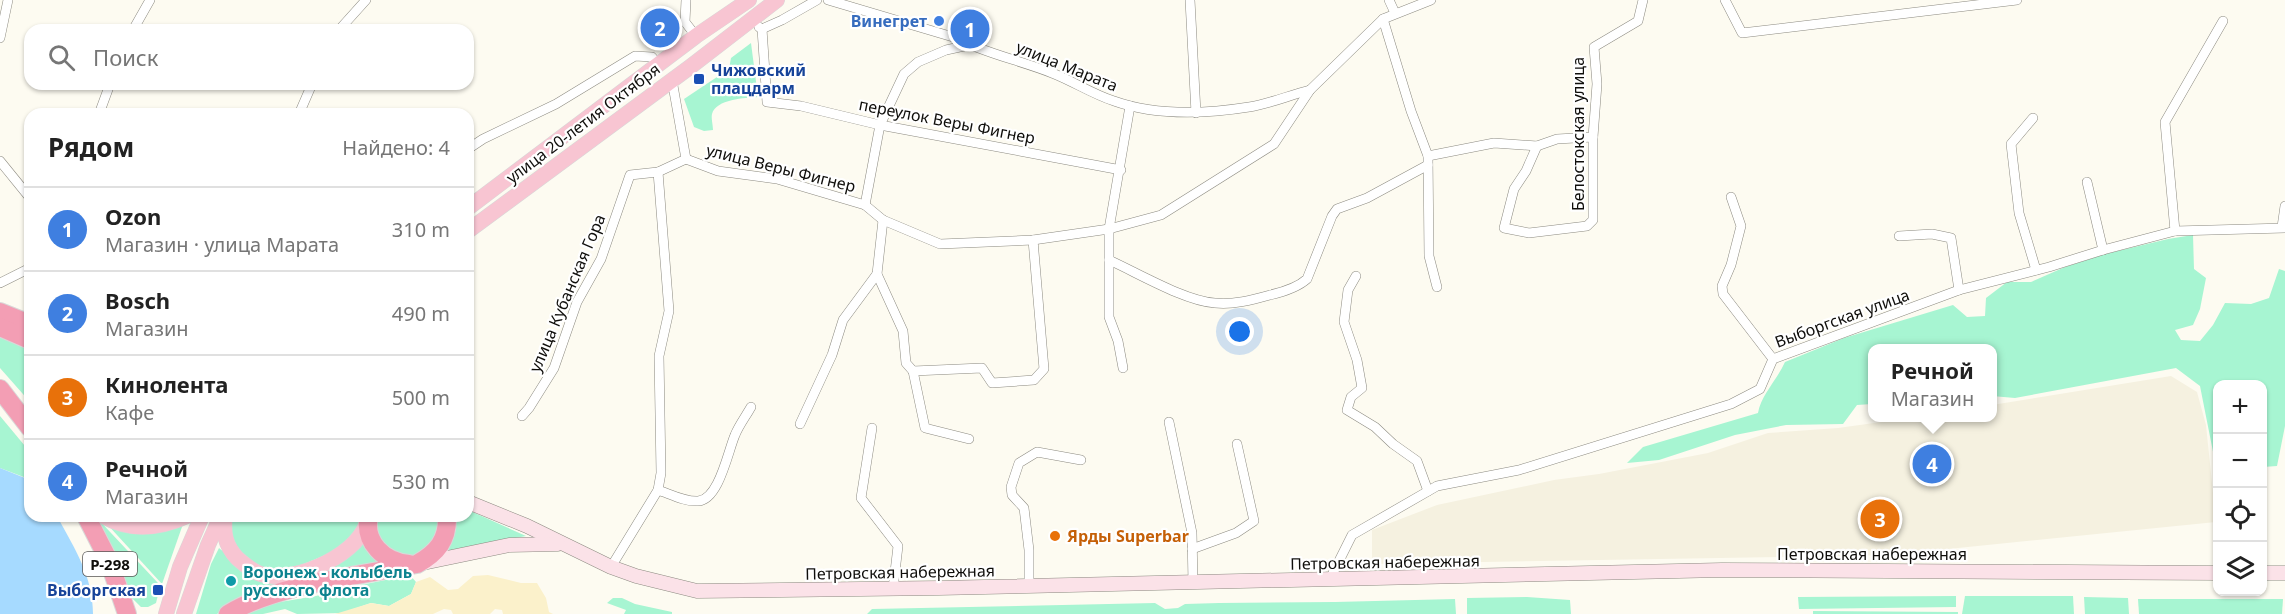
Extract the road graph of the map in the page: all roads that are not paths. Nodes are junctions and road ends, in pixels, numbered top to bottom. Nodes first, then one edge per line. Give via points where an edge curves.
1 (8, 0) edge
2 (150, 0) edge
3 (366, 0) edge
4 (686, 0) edge
5 (749, 0) edge
6 (777, 0) edge
7 (817, 0) edge
8 (828, 0) edge
9 (1190, 0) edge
10 (1389, 0) edge
11 (1431, 0) edge
12 (1643, 0) edge
13 (1725, 0) edge
14 (2017, 0) edge
15 (1395, 13) junction
16 (1383, 19) junction
17 (2223, 21) dead end
18 (136, 24) edge
19 (344, 24) edge
20 (756, 24) junction
21 (696, 36) junction
22 (0, 38) edge
23 (969, 45) junction
24 (658, 64) junction
25 (672, 80) junction
26 (109, 90) edge
27 (309, 90) edge
28 (1310, 90) junction
29 (1130, 106) junction
30 (101, 108) edge
31 (302, 108) edge
32 (1196, 113) junction
33 (2033, 118) dead end
34 (880, 125) junction
35 (1593, 137) junction
36 (474, 145) edge
37 (1537, 146) junction
38 (686, 159) junction
39 (1428, 160) junction
40 (0, 161) edge
41 (1121, 170) junction
42 (658, 172) junction
43 (2087, 182) dead end
44 (24, 191) edge
45 (1731, 197) dead end
46 (474, 203) edge
47 (865, 205) junction
48 (2285, 206) edge
49 (883, 220) junction
50 (474, 227) edge
51 (1109, 228) junction
52 (2284, 228) edge
53 (2175, 231) junction
54 (1899, 236) dead end
55 (1033, 240) junction
56 (2103, 250) junction
57 (1109, 260) junction
58 (2036, 270) junction
59 (24, 271) edge
60 (878, 274) junction
61 (1356, 276) dead end
62 (0, 284) edge
63 (1437, 287) dead end
64 (1959, 290) junction
65 (0, 312) edge
66 (24, 322) edge
67 (0, 327) edge
68 (24, 337) edge
69 (1773, 359) junction
70 (1123, 368) dead end
71 (913, 371) junction
72 (0, 389) edge
73 (752, 407) dead end
74 (23, 410) edge
75 (522, 416) dead end
76 (1169, 422) dead end
77 (800, 424) dead end
78 (872, 428) dead end
79 (969, 439) dead end
80 (1237, 444) dead end
81 (1081, 460) dead end
82 (658, 490) junction
83 (1428, 491) junction
84 (474, 504) edge
85 (89, 522) edge
86 (117, 522) edge
87 (172, 522) edge
88 (198, 522) edge
89 (220, 522) edge
90 (224, 522) edge
91 (366, 522) edge
92 (368, 522) edge
93 (447, 522) edge
94 (563, 544) junction
95 (1192, 549) junction
96 (417, 564) junction
97 (611, 567) junction
98 (2213, 573) edge
99 (2267, 573) edge
100 (2285, 573) edge
101 (1330, 579) junction
102 (1193, 583) junction
103 (1029, 586) junction
104 (892, 589) junction
105 (127, 614) edge
106 (166, 614) edge
107 (184, 614) edge
108 (228, 614) edge

1 - 22 street
2 - 18 street
3 - 19 street
4 - 21 street via 685,22
5 - 21 main road, улица 20-летия Октября
6 - 20 main road, улица 20-летия Октября
7 - 20 street via 782,20
8 - 23 street, улица Марата
9 - 32 street
10 - 15 street
11 - 15 street, улица Веры Фигнер
12 - 35 street, Белостокская улица via 1638,21 1594,47 1597,84
13 - 14 street via 1742,33
15 - 16 street, улица Веры Фигнер
16 - 28 street, улица Веры Фигнер
16 - 39 street
17 - 53 street via 2165,122
20 - 25 main road, улица 20-летия Октября
20 - 34 street, переулок Веры Фигнер via 767,102
21 - 24 main road, улица 20-летия Октября
23 - 29 street, улица Марата via 1055,74 1086,91
23 - 34 street via 918,62 904,74
24 - 36 street, улица 20-летия Октября via 652,57 635,56 556,104
24 - 46 main road, улица 20-летия Октября
25 - 38 street, улица Веры Фигнер
25 - 50 main road, улица 20-летия Октября
26 - 30 street
27 - 31 street
28 - 32 street, улица Марата via 1251,107
28 - 51 street, улица Веры Фигнер via 1274,144 1161,215
29 - 32 street, улица Марата
29 - 41 street
33 - 58 street via 2011,144 2019,213
34 - 41 street, переулок Веры Фигнер
34 - 47 street
35 - 37 street via 1557,139
35 - 37 street, Белостокская улица via 1593,220 1587,226 1529,233 1504,228 1514,189
37 - 39 street via 1494,143
38 - 42 street
38 - 47 street, улица Веры Фигнер via 718,171 777,179
39 - 57 street via 1367,198 1338,208 1307,279 1284,291 1245,301 1215,303 1191,297
39 - 63 street via 1429,256
40 - 44 street
41 - 51 street
42 - 75 street, улица Кубанская Гора via 630,175 554,368
42 - 82 street via 669,311 659,356
43 - 56 street
45 - 69 street via 1741,226 1722,286 1723,294
47 - 49 street, улица Веры Фигнер
48 - 52 street
49 - 55 street, улица Веры Фигнер via 940,244
49 - 60 street
51 - 55 street, улица Веры Фигнер
51 - 57 street
52 - 53 street, Выборгская улица
53 - 56 street, Выборгская улица
54 - 64 street via 1932,234 1951,238
55 - 71 street via 1044,369 1034,380 992,383 982,368
56 - 58 street, Выборгская улица
57 - 70 street via 1109,317
58 - 64 street, Выборгская улица
59 - 62 street
60 - 71 street via 903,331 906,363
60 - 77 street via 843,321
61 - 83 street via 1348,290 1344,322 1362,388 1351,397 1347,410 1417,461
64 - 69 street, Выборгская улица
65 - 66 highway
67 - 68 highway
69 - 83 street, Выборгская улица via 1760,389 1731,404 1519,470
71 - 79 street via 925,428
72 - 74 highway
73 - 82 street via 735,434 722,474 709,496 699,502
76 - 95 street
78 - 104 street via 861,498 898,546
80 - 95 street via 1254,521 1236,533
81 - 103 street via 1037,452 1018,462 1011,487 1012,495 1024,508
82 - 97 street
83 - 101 street, Выборгская улица via 1352,535
84 - 94 main road, Петровская набережная
85 - 105 highway, Р-298 via 109,561
86 - 87 main road via 142,528
88 - 106 main road
89 - 107 main road
90 - 91 main road via 228,547 245,566 273,576 300,573 343,554 358,538
92 - 96 highway via 370,537 383,556
93 - 96 highway via 441,546
94 - 96 main road, Петровская набережная via 509,545
94 - 97 main road, Петровская набережная
95 - 102 street
96 - 108 highway via 287,592 247,603
97 - 104 main road, Петровская набережная via 697,591
98 - 101 main road, Петровская набережная via 1722,570
99 - 100 main road
101 - 102 main road, Петровская набережная
102 - 103 main road, Петровская набережная
103 - 104 main road, Петровская набережная

